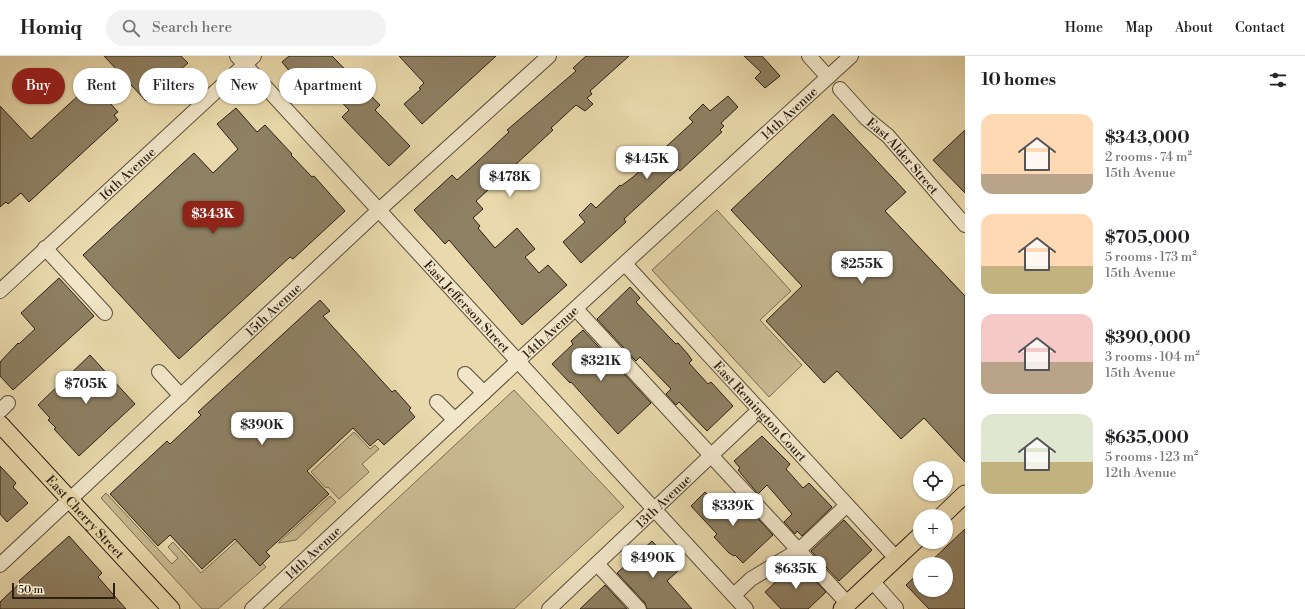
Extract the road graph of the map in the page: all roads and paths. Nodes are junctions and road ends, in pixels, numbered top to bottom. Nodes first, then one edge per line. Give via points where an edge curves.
1 (549, 56) edge
2 (809, 56) edge
3 (851, 56) edge
4 (245, 59) edge
5 (828, 77) junction
6 (840, 89) dead end
7 (379, 210) junction
8 (965, 224) edge
9 (45, 248) junction
10 (625, 264) junction
11 (0, 291) edge
12 (576, 309) junction
13 (105, 313) dead end
14 (518, 361) junction
15 (159, 372) dead end
16 (466, 374) dead end
17 (484, 393) junction
18 (181, 396) junction
19 (437, 402) dead end
20 (760, 410) junction
21 (2, 419) edge
22 (455, 420) junction
23 (712, 456) junction
24 (70, 500) junction
25 (963, 501) edge
26 (847, 505) junction
27 (655, 509) junction
28 (952, 509) edge
29 (913, 542) edge
30 (799, 550) junction
31 (896, 558) junction
32 (597, 564) junction
33 (0, 565) edge
34 (872, 581) junction
35 (734, 595) junction
36 (845, 606) edge
37 (896, 608) edge
38 (171, 609) edge
39 (252, 609) edge
40 (549, 609) edge
41 (639, 609) edge
42 (746, 609) edge

1 - 7 street, 15th Avenue
2 - 5 street
3 - 5 street, 14th Avenue
4 - 7 street, East Jefferson Street
4 - 9 street, 16th Avenue
5 - 10 street, 14th Avenue
6 - 8 street, East Alder Street via 866,118 888,136
7 - 14 street, East Jefferson Street
7 - 18 street, 15th Avenue
9 - 11 street, 16th Avenue
9 - 13 street
10 - 12 street, 14th Avenue
10 - 20 street, East Remington Court
12 - 14 street, 14th Avenue
12 - 23 street
14 - 17 street, 14th Avenue
14 - 27 street, East Jefferson Street
15 - 18 street
16 - 17 street
17 - 22 street, 14th Avenue
18 - 24 street, 15th Avenue
19 - 22 street
20 - 23 street, 13th Avenue
20 - 26 street, East Remington Court
21 - 24 main road, East Cherry Street
22 - 39 street, 14th Avenue
23 - 27 street, 13th Avenue
23 - 30 street
24 - 33 street, 15th Avenue
24 - 38 main road, East Cherry Street
25 - 28 main road
26 - 30 street
26 - 31 street, East Remington Court
27 - 32 street, 13th Avenue
27 - 35 street, East Jefferson Street
29 - 31 main road
30 - 35 street via 751,579
30 - 36 street
31 - 34 main road
32 - 40 street, 13th Avenue
32 - 41 street
34 - 36 main road
34 - 37 street
35 - 42 street, East Jefferson Street

